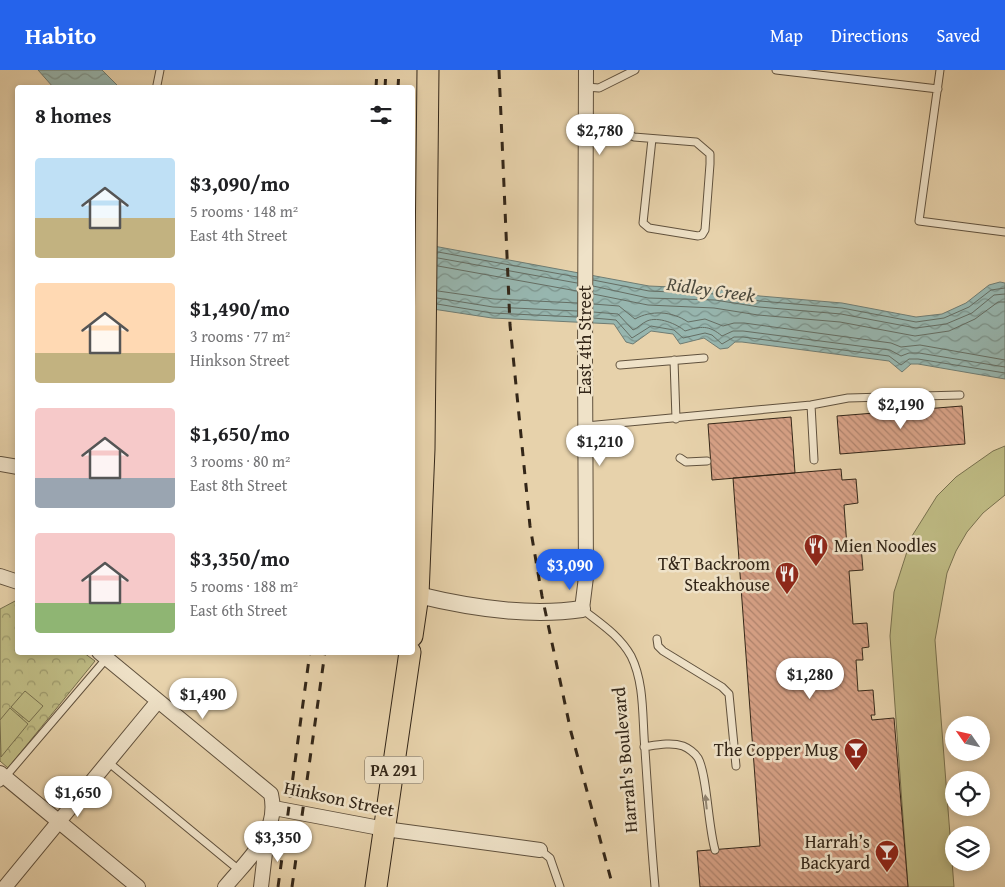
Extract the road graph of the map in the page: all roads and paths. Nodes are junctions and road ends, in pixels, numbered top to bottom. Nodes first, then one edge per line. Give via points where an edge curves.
1 (160, 70) edge
2 (428, 70) edge
3 (586, 70) edge
4 (635, 70) edge
5 (776, 70) edge
6 (940, 70) edge
7 (157, 85) dead end
8 (586, 87) junction
9 (938, 89) junction
10 (586, 123) junction
11 (652, 139) junction
12 (1005, 232) edge
13 (704, 358) dead end
14 (674, 360) junction
15 (620, 365) dead end
16 (960, 395) dead end
17 (811, 405) junction
18 (676, 419) junction
19 (586, 426) junction
20 (680, 458) dead end
21 (814, 460) dead end
22 (707, 461) dead end
23 (0, 464) edge
24 (15, 466) edge
25 (0, 576) edge
26 (15, 581) edge
27 (418, 596) junction
28 (582, 609) junction
29 (415, 616) edge
30 (657, 639) dead end
31 (410, 655) edge
32 (103, 656) edge
33 (158, 701) junction
34 (644, 747) junction
35 (108, 762) junction
36 (736, 766) dead end
37 (2, 778) edge
38 (274, 808) junction
39 (60, 821) junction
40 (385, 829) junction
41 (267, 836) junction
42 (540, 850) joint
43 (714, 850) dead end
44 (239, 870) junction
45 (8, 886) edge
46 (138, 887) edge
47 (225, 887) edge
48 (261, 887) edge
49 (376, 887) edge
50 (560, 887) edge
51 (654, 887) edge

1 - 7 lane
2 - 27 main road via 424,449
3 - 8 street, East 4th Street
4 - 8 lane via 599,88
5 - 9 lane
6 - 9 lane
8 - 10 street, East 4th Street
9 - 12 lane via 920,220
10 - 11 lane via 605,124 630,136
10 - 19 street, East 4th Street
11 - 11 lane via 696,142 710,154 702,235 648,228 643,223
13 - 14 lane
14 - 15 lane
14 - 18 lane
16 - 17 lane via 848,398
17 - 18 lane
17 - 21 lane
18 - 19 lane
19 - 28 street, East 4th Street via 586,578
20 - 22 lane via 686,462
23 - 24 street
25 - 26 street
27 - 28 street via 489,608 558,612
27 - 29 main road
28 - 34 lane, Harrah's Boulevard via 611,630 632,658 643,705
30 - 36 lane via 663,651 729,694
31 - 40 main road, PA 291
32 - 33 street, Hinkson Street
32 - 37 lane
33 - 35 street
33 - 38 street, Hinkson Street via 271,794
43 -> 34 lane via 703,774 697,757 675,744
34 - 51 lane, Harrah's Boulevard
35 - 39 street
35 - 44 lane
37 - 39 street
38 - 40 street, Hinkson Street
38 - 41 street
39 - 45 street
39 - 46 street
40 - 42 street, Hinkson Street
40 - 49 main road, PA 291
41 - 44 street
41 - 48 street
42 - 50 lane via 550,858
44 - 47 street

